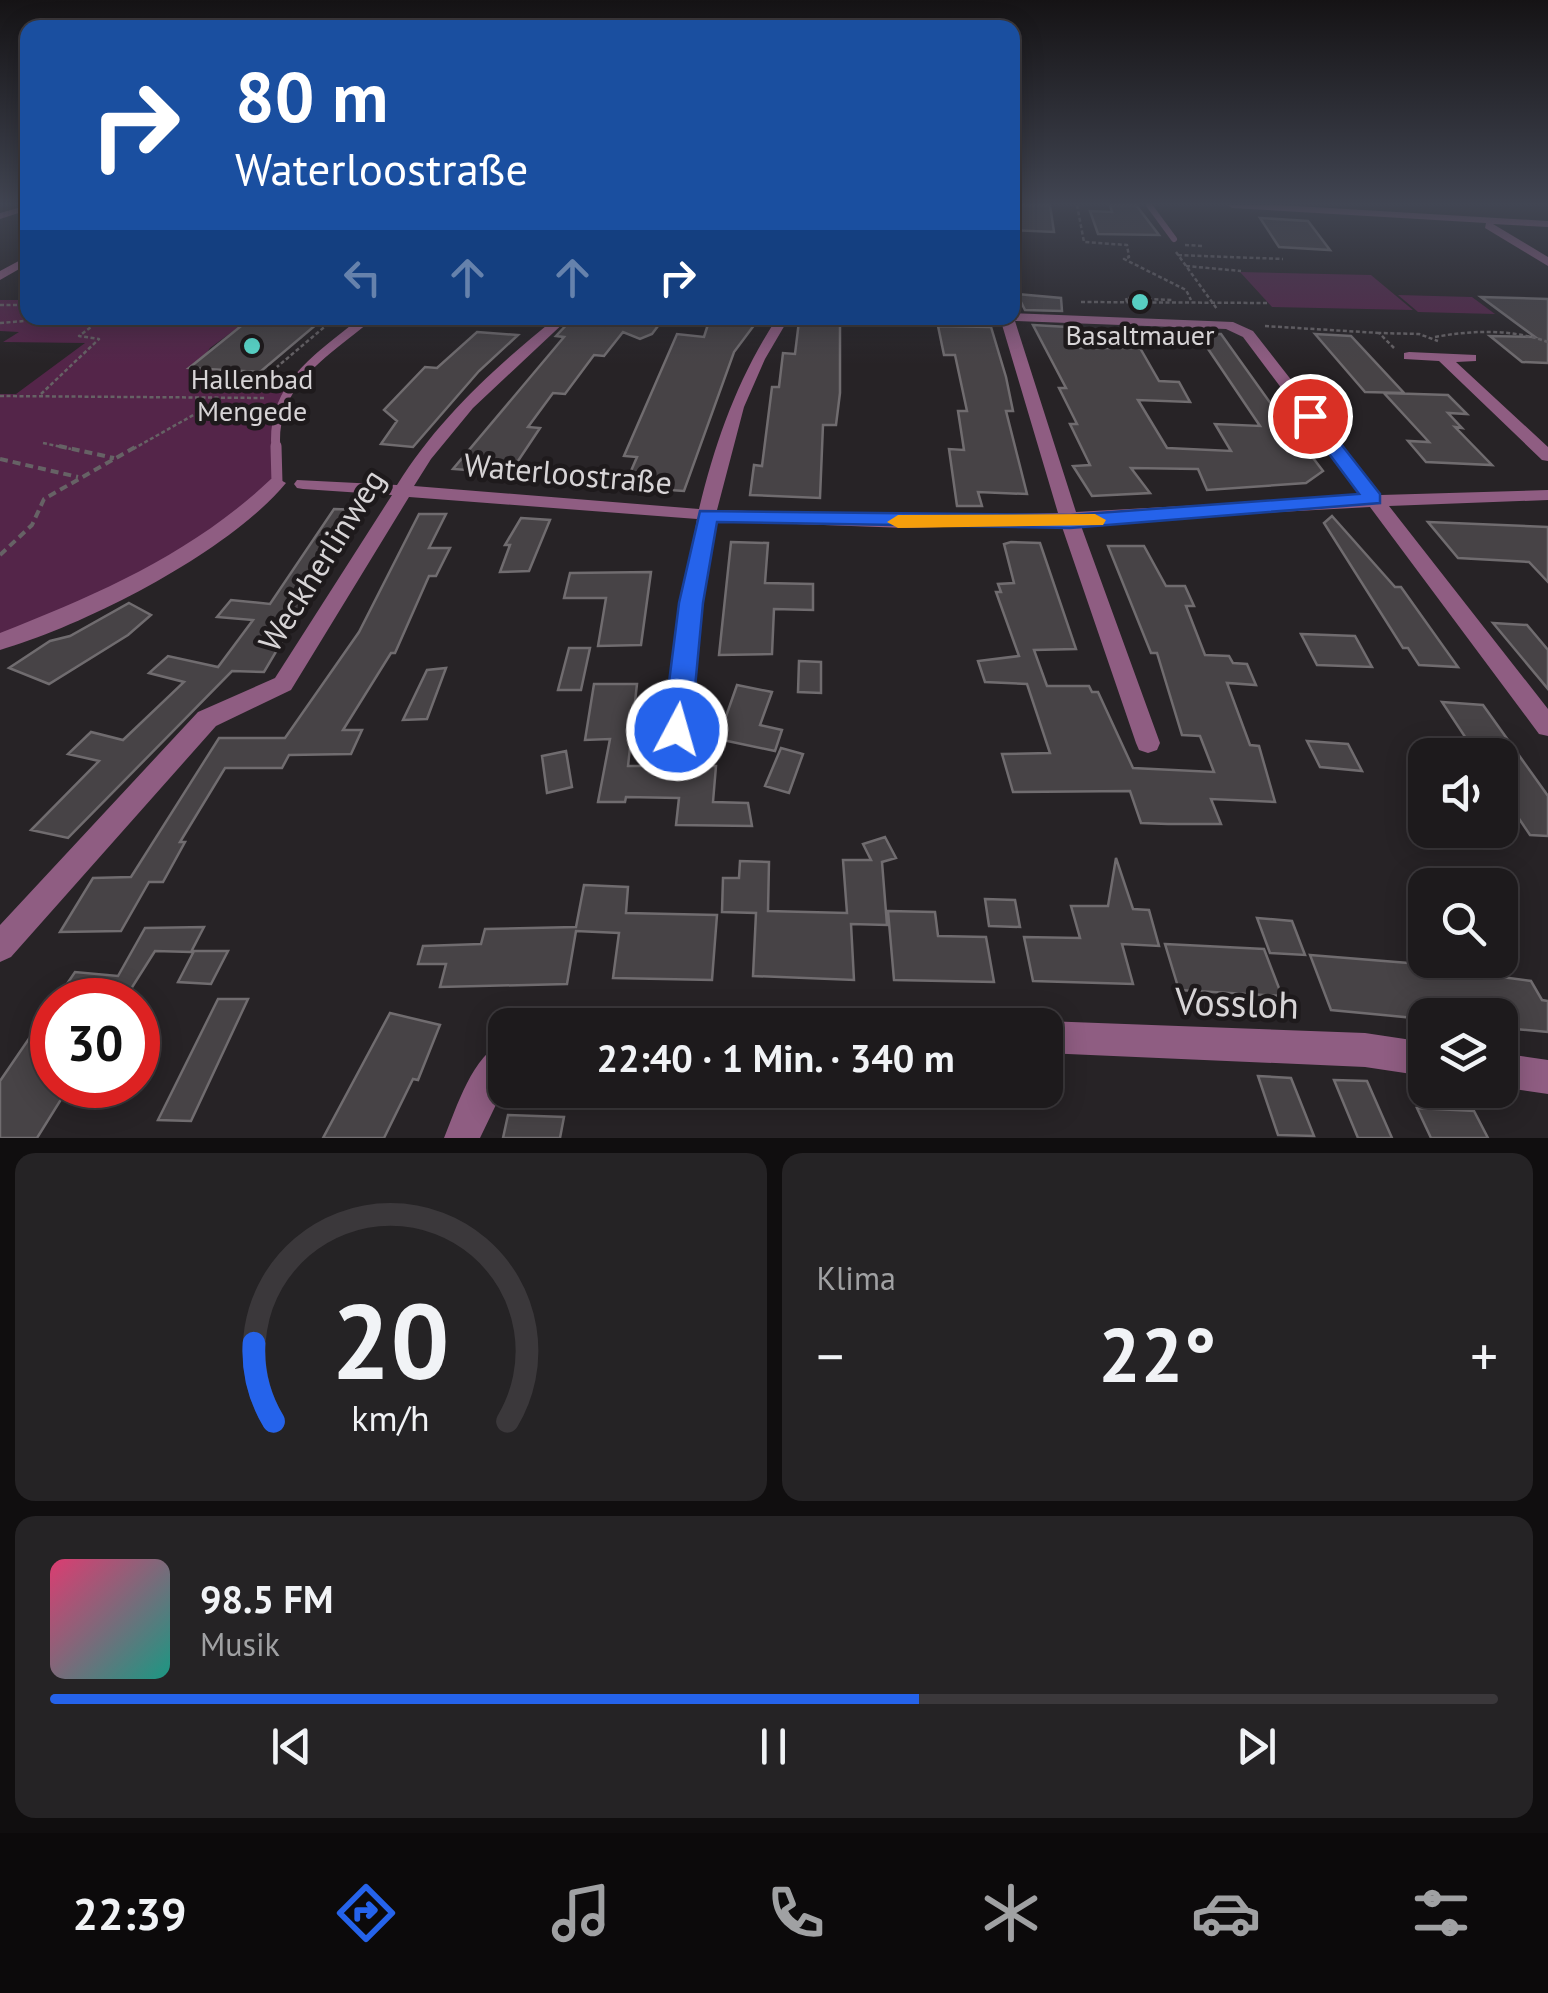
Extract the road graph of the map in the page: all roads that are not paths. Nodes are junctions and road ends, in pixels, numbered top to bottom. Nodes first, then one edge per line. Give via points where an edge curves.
1 (1020, 317) edge
2 (359, 325) edge
3 (555, 325) edge
4 (779, 325) edge
5 (1012, 325) edge
6 (1409, 356) dead end
7 (1443, 357) junction
8 (1471, 358) dead end
9 (1548, 456) edge
10 (277, 483) joint
11 (303, 484) dead end
12 (402, 490) junction
13 (1548, 496) edge
14 (1373, 499) junction
15 (708, 515) junction
16 (1070, 522) junction
17 (0, 642) edge
18 (1548, 727) edge
19 (677, 730) dead end
20 (1148, 743) dead end
21 (0, 946) edge
22 (1063, 1037) edge
23 (1408, 1056) edge
24 (1518, 1073) edge
25 (1548, 1077) edge
26 (488, 1081) edge
27 (462, 1138) edge

1 - 14 street via 1240,326
2 - 10 lane via 280,398
3 - 12 street, Weckherlinweg via 481,393
4 - 15 street via 751,366
5 - 16 street
6 - 7 street
7 - 8 street
7 - 9 street
10 - 17 street via 242,516 140,581
11 - 12 street, Waterloostraße
12 - 15 street, Waterloostraße
12 - 21 street, Weckherlinweg via 283,684 207,719
13 - 14 street, Waterloostraße
14 - 16 street, Waterloostraße
14 - 18 street
15 - 16 street, Waterloostraße
15 - 19 street
16 - 20 street
22 - 23 street, Vossloh
24 - 25 street
26 - 27 street

